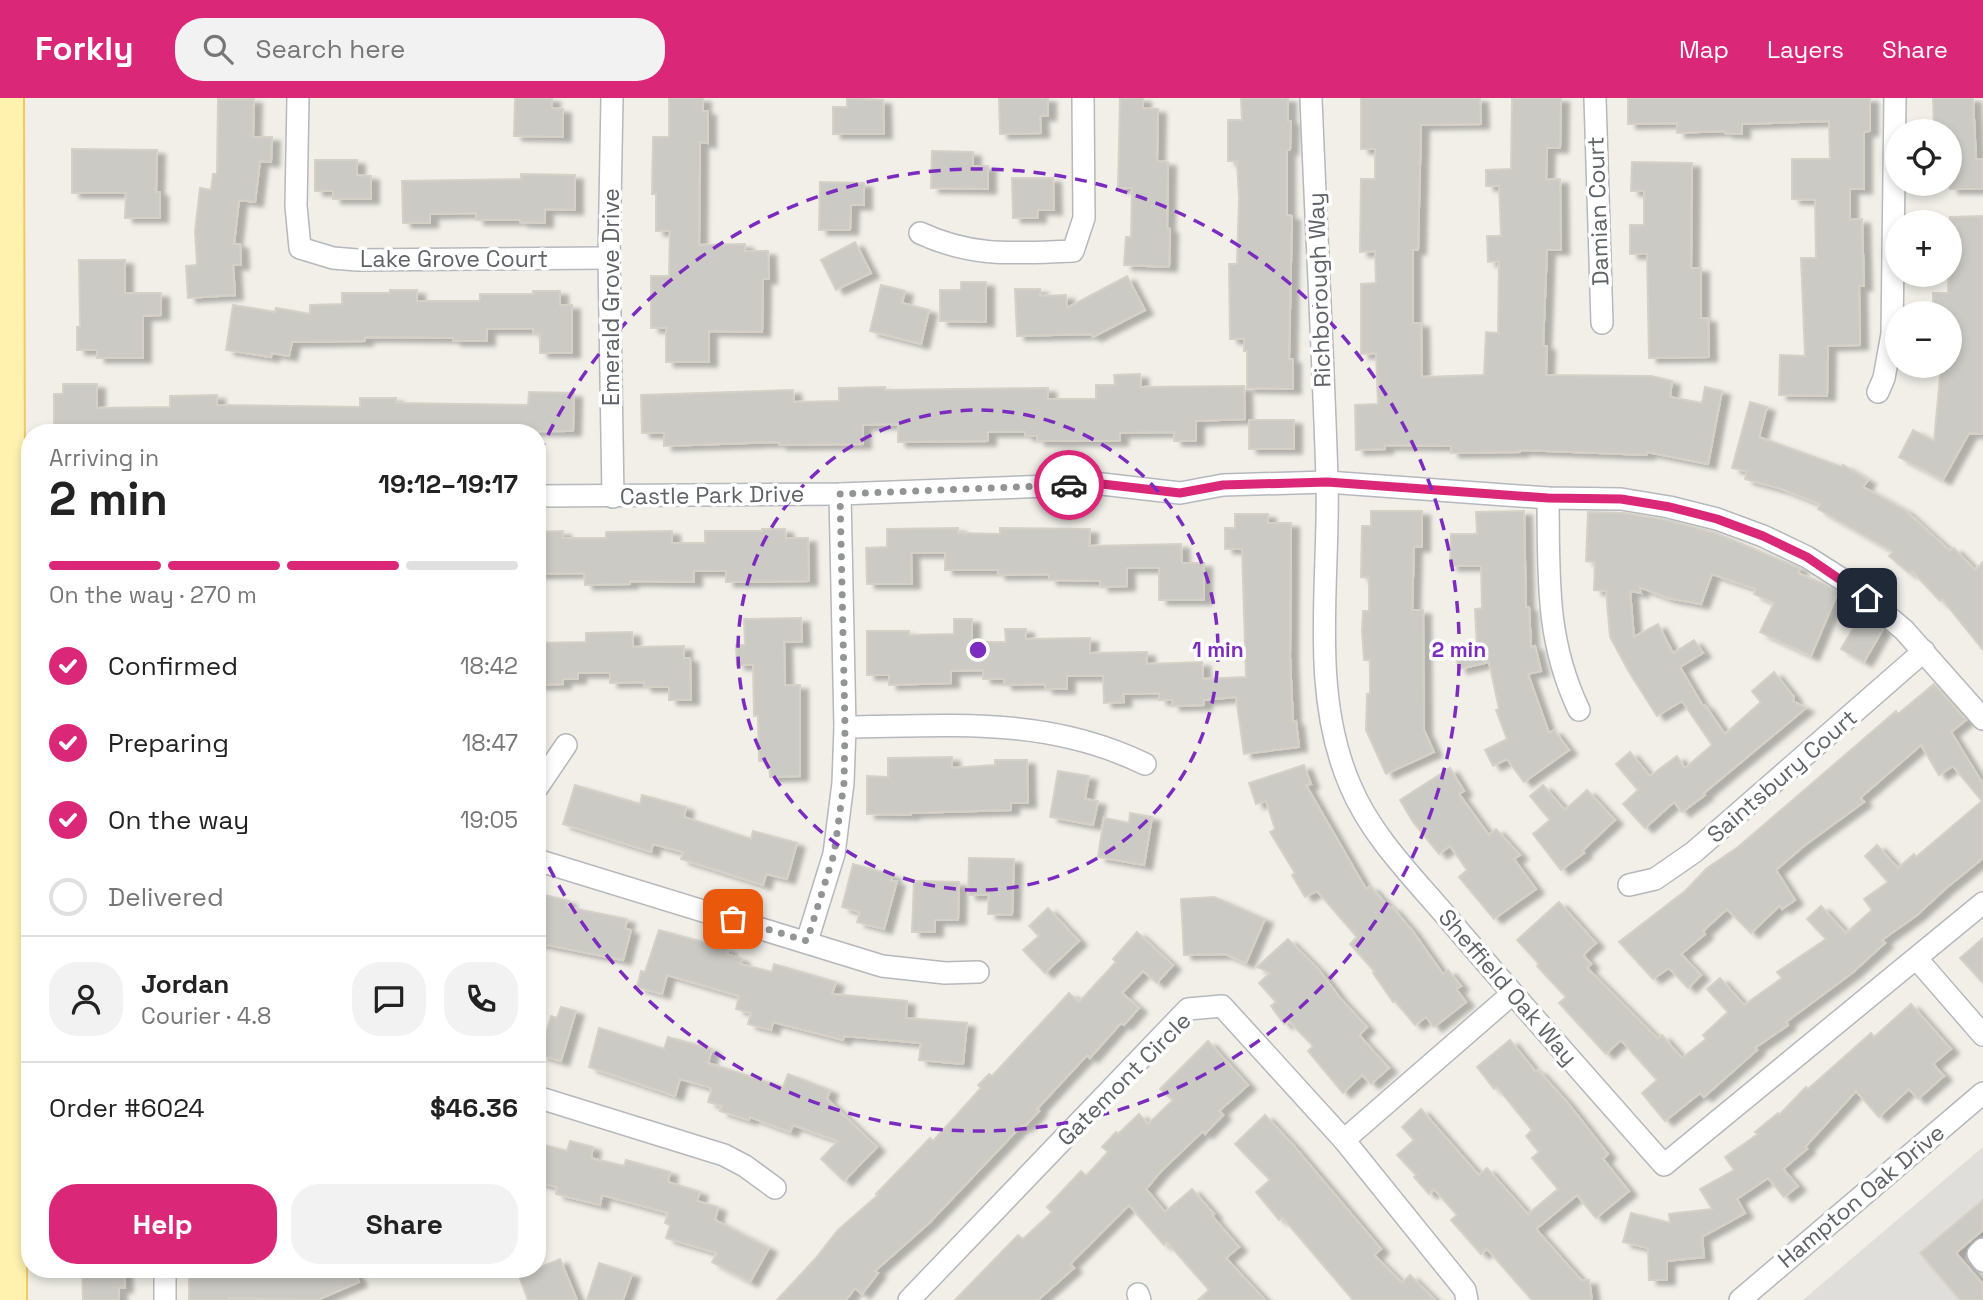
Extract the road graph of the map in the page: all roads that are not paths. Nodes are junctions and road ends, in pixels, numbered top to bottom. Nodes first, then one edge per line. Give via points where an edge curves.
1 (9, 98) edge
2 (298, 98) edge
3 (612, 98) edge
4 (1083, 98) edge
5 (1311, 98) edge
6 (1595, 98) edge
7 (1895, 98) edge
8 (920, 233) dead end
9 (610, 258) junction
10 (1602, 323) dead end
11 (1878, 393) dead end
12 (1327, 482) junction
13 (20, 492) edge
14 (840, 494) junction
15 (546, 496) edge
16 (613, 496) junction
17 (1548, 498) junction
18 (1924, 651) junction
19 (1579, 710) dead end
20 (1983, 719) edge
21 (845, 727) junction
22 (566, 745) dead end
23 (1145, 764) dead end
24 (546, 775) edge
25 (546, 863) edge
26 (1629, 885) dead end
27 (1983, 903) edge
28 (807, 941) junction
29 (1917, 959) junction
30 (978, 972) dead end
31 (1512, 994) junction
32 (1983, 1035) edge
33 (1983, 1093) edge
34 (546, 1100) edge
35 (1344, 1140) junction
36 (775, 1188) dead end
37 (1983, 1249) edge
38 (1983, 1261) edge
39 (165, 1278) edge
40 (12, 1300) edge
41 (165, 1300) edge
42 (909, 1300) edge
43 (1467, 1300) edge
44 (1740, 1300) edge

1 - 13 main road
2 - 9 street, Lake Grove Court via 300,248 357,260
3 - 9 street, Emerald Grove Drive
4 - 8 street via 1084,218 1073,251 976,252
5 - 12 street, Richborough Way
6 - 10 street, Damian Court
7 - 11 street via 1892,334
9 - 16 street, Emerald Grove Drive
12 - 14 street, Castle Park Drive via 1223,485 1180,493 1102,484
12 - 17 street, Castle Park Drive
12 - 31 street, Sheffield Oak Way via 1326,670 1330,711 1350,785 1378,836
13 - 40 main road
14 - 16 street, Castle Park Drive
14 - 21 street
15 - 16 street, Castle Park Drive
17 - 18 street, Castle Park Drive via 1621,499 1670,507 1763,536 1848,583
17 - 19 street via 1552,626 1561,667
18 - 20 street, Castle Park Drive
18 - 26 street, Saintsbury Court via 1694,852 1655,879
21 - 23 street via 1034,729 1082,740
21 - 28 street via 842,807 834,854
22 - 24 street
25 - 28 street
27 - 29 street
28 - 30 street via 903,970
29 - 31 street, Sheffield Oak Way via 1664,1165
29 - 32 street
31 - 35 street
33 - 44 street, Hampton Oak Drive
34 - 36 street via 724,1155
35 - 42 street, Gatemont Circle via 1222,1006 1188,1009
35 - 43 street via 1465,1290
37 - 38 street via 1978,1254
39 - 41 street

